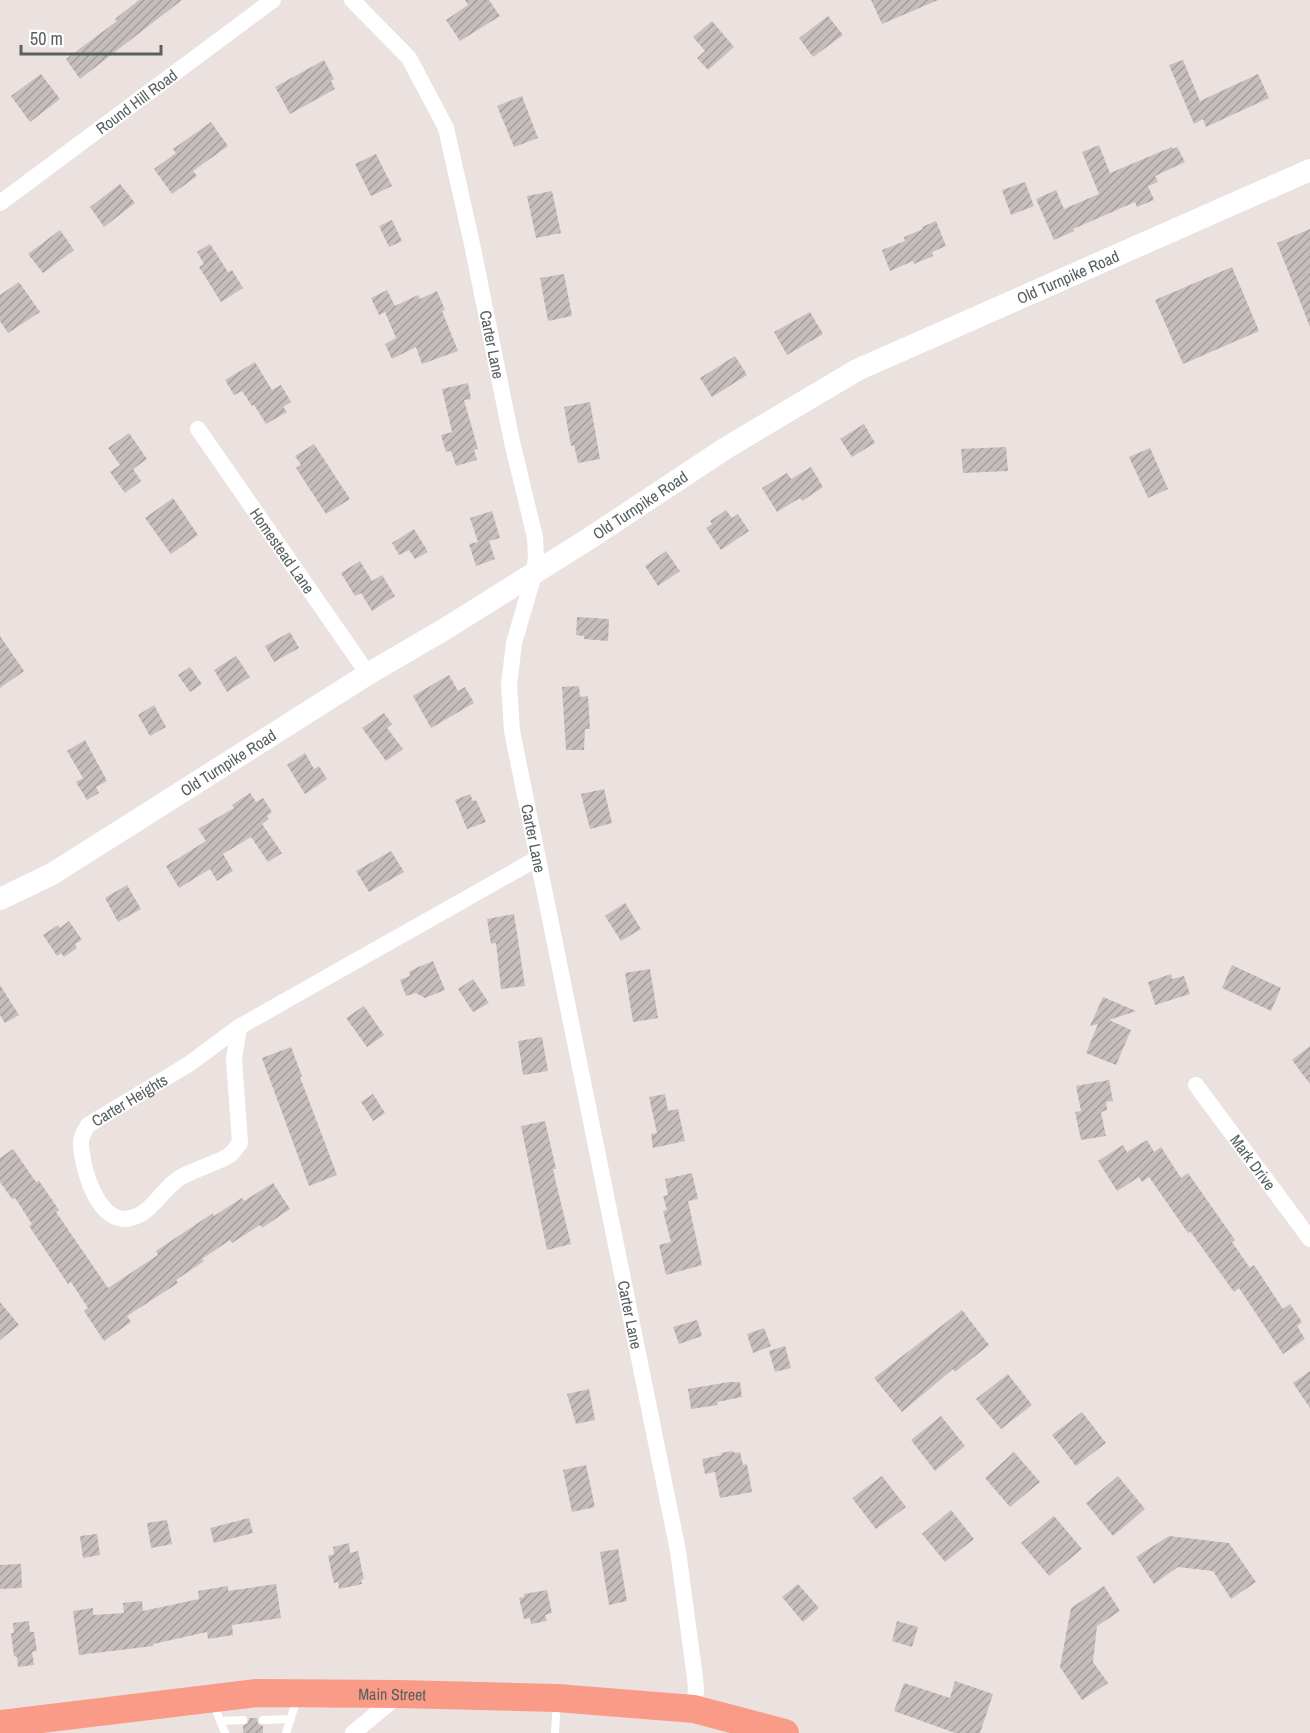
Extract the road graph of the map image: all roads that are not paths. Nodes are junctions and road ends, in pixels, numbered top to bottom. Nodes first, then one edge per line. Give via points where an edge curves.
1 (273, 0) edge
2 (352, 0) edge
3 (1310, 170) edge
4 (0, 203) edge
5 (198, 429) dead end
6 (534, 573) junction
7 (368, 674) junction
8 (538, 858) junction
9 (0, 899) edge
10 (239, 1026) junction
11 (1196, 1085) dead end
12 (1310, 1239) edge
13 (400, 1694) junction
14 (557, 1698) junction
15 (293, 1706) junction
16 (694, 1708) junction
17 (218, 1710) junction
18 (243, 1720) dead end
19 (263, 1720) dead end
20 (0, 1724) edge
21 (225, 1733) edge
22 (286, 1733) edge
23 (353, 1733) edge
24 (555, 1733) edge
25 (785, 1733) edge

1 - 4 street, Round Hill Road
2 - 6 street, Carter Lane via 409,58 446,128 535,537
3 - 6 main road, Old Turnpike Road via 857,370 726,448
5 - 7 street, Homestead Lane
6 - 7 main road, Old Turnpike Road
6 - 8 street, Carter Lane via 514,643 509,685 512,731
7 - 9 main road, Old Turnpike Road via 52,874
8 - 10 street, Carter Heights
8 - 16 street, Carter Lane via 678,1551 695,1678
10 - 10 street, Carter Heights via 189,1064 88,1125 81,1139 86,1173 97,1201 113,1215 129,1219 146,1212 179,1178 230,1155 240,1143 234,1059
11 - 12 street, Mark Drive
13 - 14 highway, Main Street
13 - 15 highway, Main Street
13 - 23 street
14 - 16 highway, Main Street
14 - 24 lane
15 - 17 highway, Main Street via 257,1693
15 - 19 lane
15 - 22 lane
16 - 25 highway, Main Street
17 - 18 lane
17 - 20 highway, Main Street
17 - 21 lane

